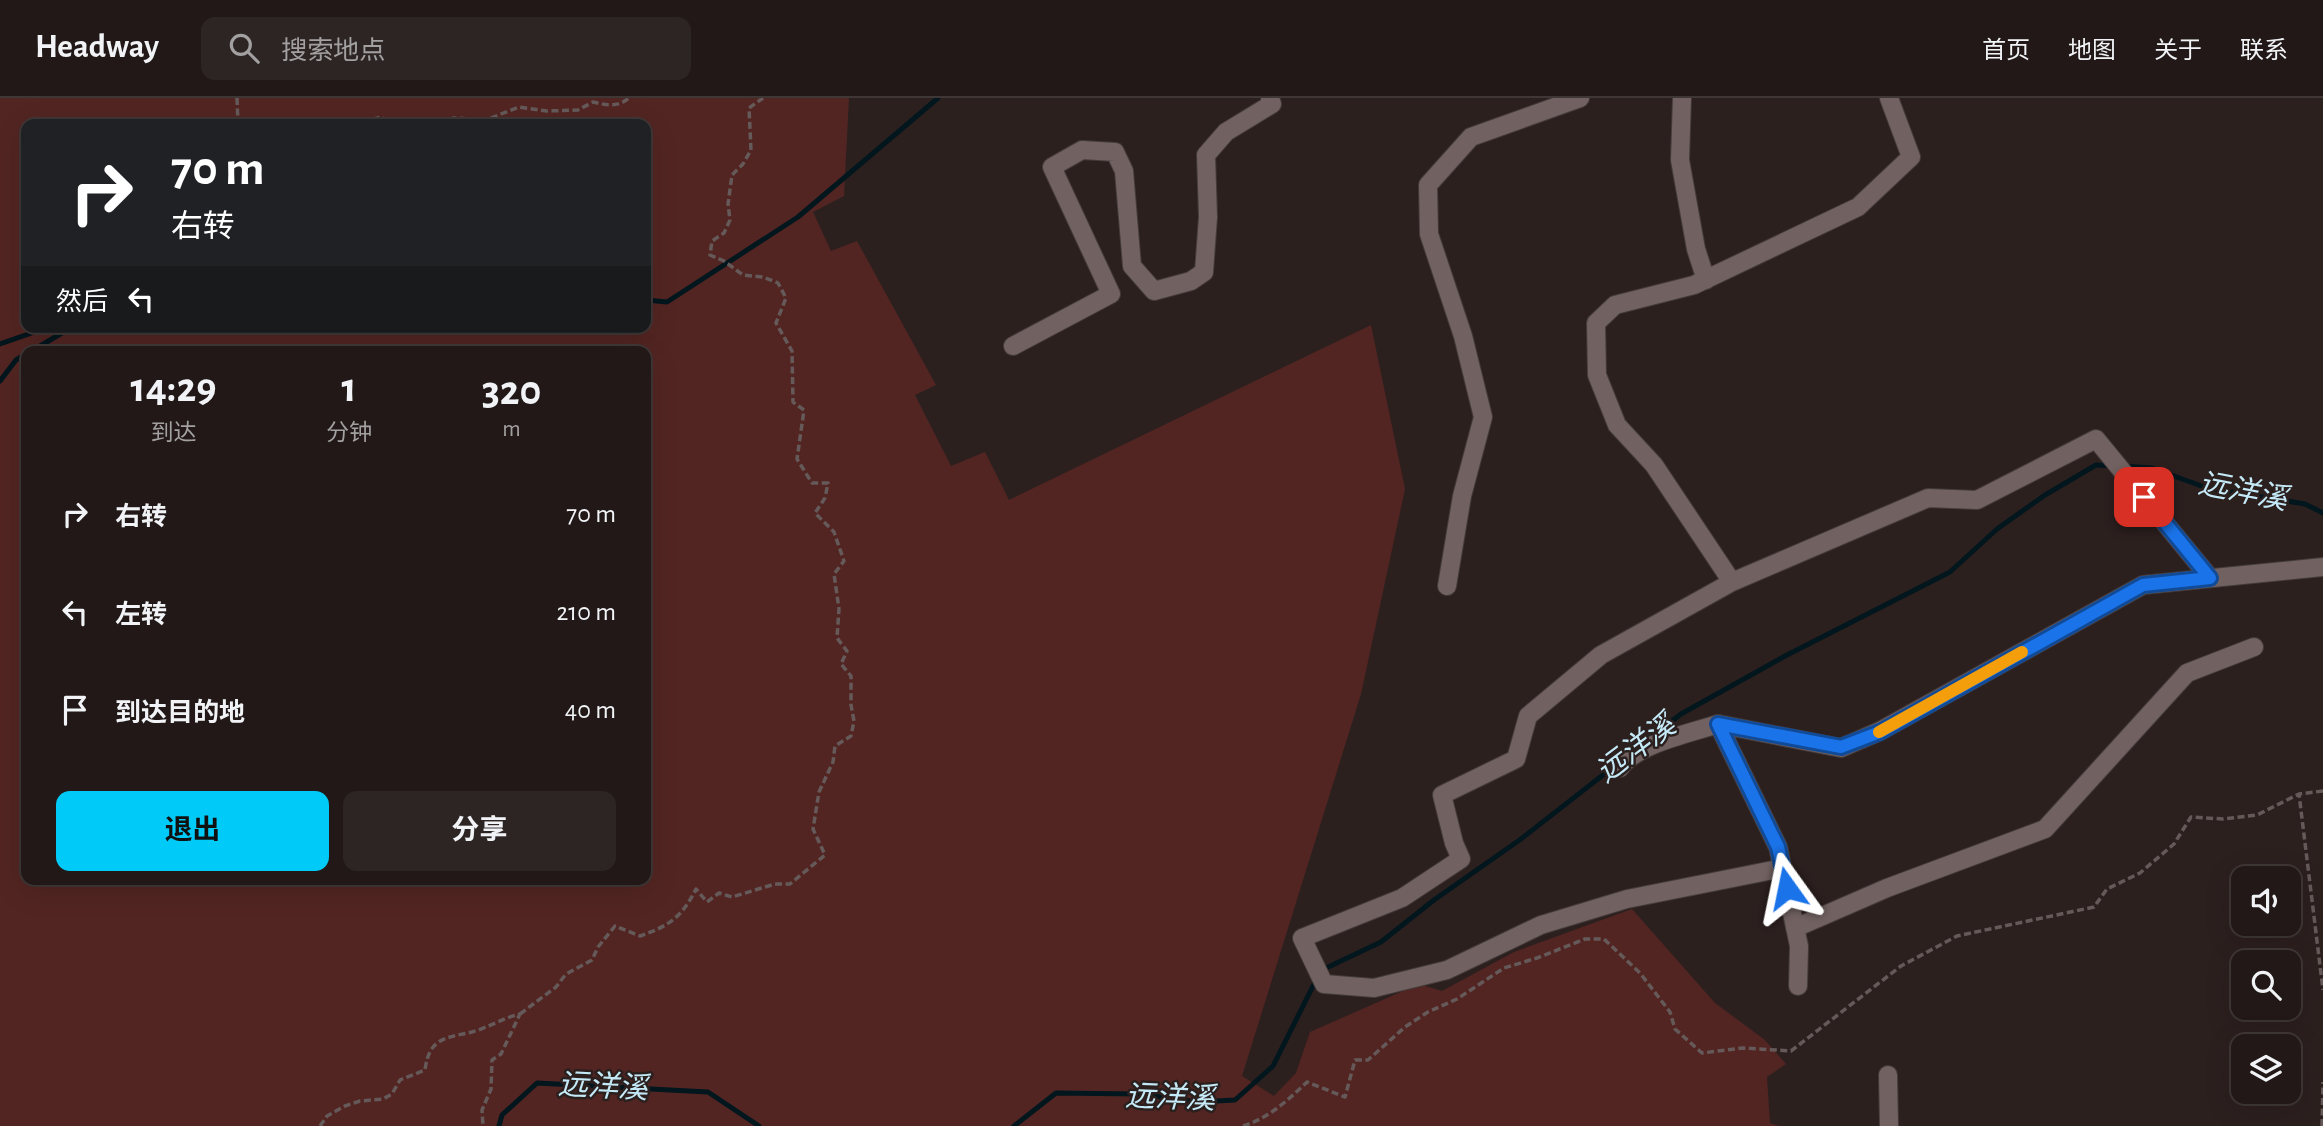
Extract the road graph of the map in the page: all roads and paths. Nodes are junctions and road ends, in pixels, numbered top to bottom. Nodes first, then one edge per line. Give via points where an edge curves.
1 (237, 98) edge
2 (629, 98) edge
3 (764, 98) edge
4 (1270, 98) edge
5 (1580, 98) edge
6 (1682, 98) edge
7 (1889, 98) edge
8 (238, 119) edge
9 (450, 119) edge
10 (470, 119) edge
11 (488, 119) edge
12 (1706, 279) junction
13 (1013, 346) dead end
14 (2323, 567) edge
15 (2210, 578) junction
16 (1732, 582) junction
17 (1447, 586) dead end
18 (2254, 647) dead end
19 (1718, 724) junction
20 (1620, 768) dead end
21 (2323, 791) edge
22 (2299, 794) junction
23 (1783, 868) junction
24 (1795, 928) junction
25 (1798, 986) dead end
26 (2323, 989) edge
27 (520, 1014) junction
28 (1888, 1075) dead end
29 (2323, 1082) edge
30 (320, 1126) edge
31 (483, 1126) edge
32 (1243, 1126) edge
33 (1889, 1126) edge
34 (2322, 1126) edge

1 - 8 path
2 - 11 path via 608,106 593,102 578,110 519,107
3 - 27 path via 748,108 751,150 732,175 730,220 712,241 710,255 743,275 778,283 786,298 776,323 792,351 793,402 804,410 797,459 813,483 828,484 815,513 834,531 844,561 834,574 839,609 836,638 847,651 841,664 851,676 854,721 851,736 835,746 819,792 813,828 825,855 790,884 732,897 719,893 707,902 696,889 668,925 640,936 615,926 592,960 566,974 556,988
4 - 13 street via 1272,104 1226,132 1206,155 1205,272 1191,281 1154,291 1132,266 1124,171 1115,152 1082,150 1052,167 1111,294
5 - 17 street via 1471,137 1428,186 1429,234 1463,336 1483,417 1462,496
6 - 12 street via 1680,160
7 - 12 street via 1911,157 1858,207
9 - 10 path
12 - 16 street via 1615,305 1596,323 1597,375 1617,425 1654,465
14 - 15 street
15 - 16 street via 2096,439 1977,500 1928,498
15 - 19 street via 2143,585 1880,732 1841,747
16 - 23 street via 1601,655 1528,716 1516,760 1442,795 1461,859 1402,898 1303,938 1324,984 1374,988 1447,971 1541,925 1627,899
18 - 24 street via 2187,673 2045,829
19 - 20 street via 1648,747
19 - 23 street via 1778,847
21 - 22 path
22 - 26 path
22 - 32 path via 2257,815 2191,817 2174,844 2140,873 2107,888 2094,907 1957,936 1901,966 1791,1051 1743,1048 1702,1053 1675,1029 1670,1012 1631,964 1604,939 1585,939 1504,968 1405,1027 1368,1060 1355,1060 1345,1097 1307,1082 1278,1109
23 - 24 street
24 - 25 street
27 - 30 path via 441,1040 427,1054 425,1070 400,1080 392,1094 345,1106
27 - 31 path via 501,1054 492,1060
28 - 33 street
29 - 34 path

